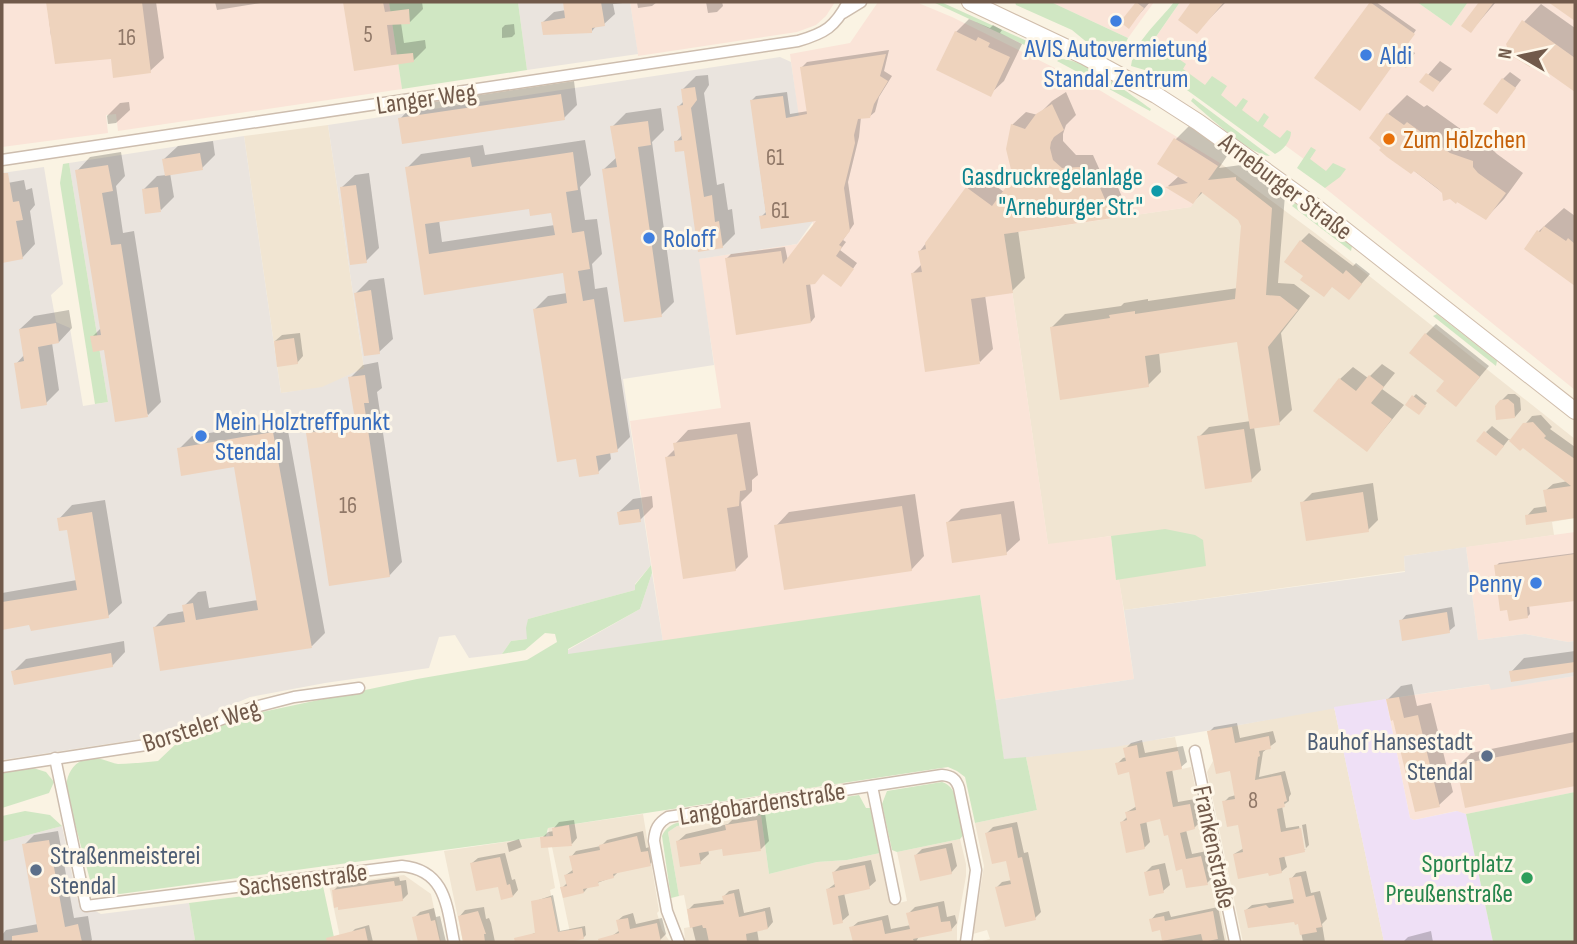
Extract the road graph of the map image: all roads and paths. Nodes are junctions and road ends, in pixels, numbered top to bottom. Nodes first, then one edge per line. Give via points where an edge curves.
1 (848, 2) edge
2 (861, 2) edge
3 (971, 2) edge
4 (841, 15) junction
5 (2, 160) edge
6 (1575, 411) edge
7 (359, 688) dead end
8 (1195, 751) dead end
9 (55, 758) junction
10 (2, 767) edge
11 (872, 786) junction
12 (895, 899) dead end
13 (454, 942) edge
14 (679, 942) edge
15 (966, 942) edge
16 (1235, 942) edge

1 - 4 street, Langer Weg
2 - 4 street, Langer Weg
3 - 6 main road, Arneburger Straße via 1084,56 1198,122 1297,192
4 - 5 street, Langer Weg via 831,28 798,41
7 - 9 street, Borsteler Weg via 251,708 159,743
8 - 16 street, Frankenstraße
9 - 10 street, Borsteler Weg
9 - 13 street, Sachsenstraße via 86,906 402,866 432,877 443,891
11 - 12 street, Langobardenstraße
11 - 14 street, Langobardenstraße via 660,821 654,841 667,911
11 - 15 street, Langobardenstraße via 942,775 956,780 975,861

